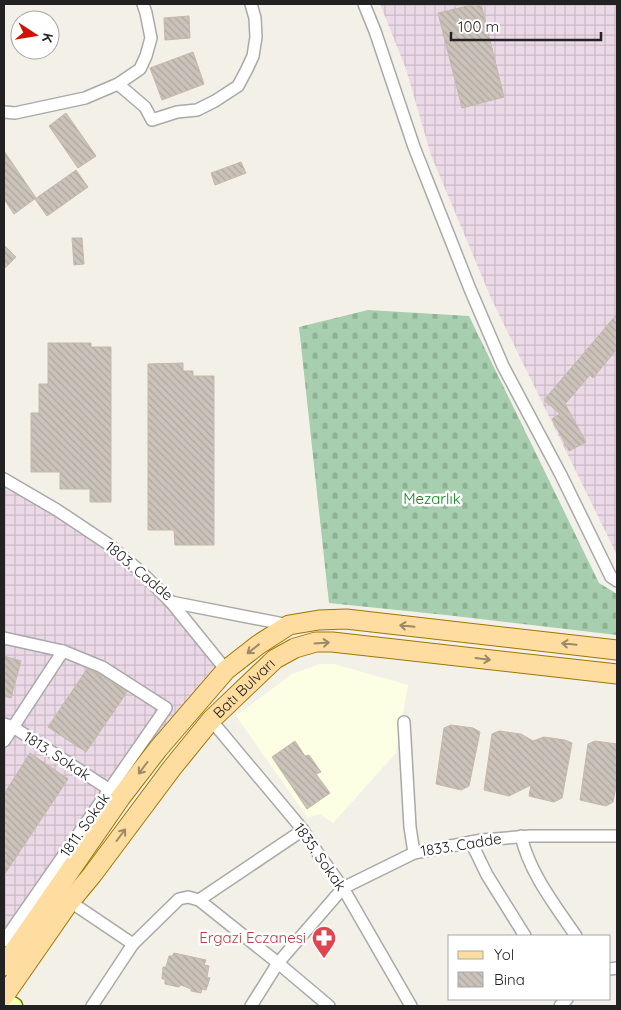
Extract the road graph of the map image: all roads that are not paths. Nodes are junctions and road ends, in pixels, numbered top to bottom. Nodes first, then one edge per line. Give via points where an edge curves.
1 (143, 4) edge
2 (251, 4) edge
3 (364, 4) edge
4 (118, 84) junction
5 (4, 112) edge
6 (4, 479) edge
7 (617, 581) edge
8 (170, 602) junction
9 (289, 625) junction
10 (4, 638) edge
11 (617, 650) edge
12 (63, 651) junction
13 (226, 670) junction
14 (617, 674) edge
15 (211, 720) junction
16 (404, 722) dead end
17 (9, 726) edge
18 (4, 741) edge
19 (110, 790) junction
20 (303, 830) junction
21 (521, 836) junction
22 (617, 836) edge
23 (471, 842) junction
24 (84, 850) junction
25 (414, 853) junction
26 (342, 888) junction
27 (193, 899) junction
28 (67, 902) junction
29 (8, 925) edge
30 (524, 935) edge
31 (575, 935) edge
32 (4, 941) edge
33 (133, 944) junction
34 (4, 948) edge
35 (278, 963) junction
36 (4, 966) edge
37 (10, 1003) edge
38 (407, 1005) edge
39 (92, 1006) edge
40 (251, 1006) edge
41 (329, 1006) edge

1 - 4 street via 151,38 146,56 140,69
2 - 4 street via 256,37 253,56 238,86 215,101 197,110 152,120 145,107
3 - 7 street via 414,147 499,358 611,577
4 - 5 street via 85,98 15,113
6 - 8 street, 1803. Cadde via 108,544
8 - 9 street, 1803. Cadde
8 - 13 street
11 -> 9 main road, Batı Bulvarı via 346,619
9 -> 13 main road, Batı Bulvarı
10 - 12 street
12 - 17 street
12 - 19 street, 1811. Sokak via 102,666 166,708
13 -> 24 main road, Batı Bulvarı via 158,749
15 -> 14 main road, Batı Bulvarı via 275,659 295,648 316,642
15 - 20 street, 1835. Sokak
28 -> 15 main road, Batı Bulvarı via 92,875
16 - 25 street
17 - 18 street
17 - 19 street, 1813. Sokak
19 - 29 street, 1811. Sokak
20 - 26 street, 1835. Sokak
20 - 27 street
21 - 22 street, 1833. Cadde
21 - 23 street, 1833. Cadde
21 - 31 street via 536,875
23 - 25 street, 1833. Cadde
23 - 30 street via 487,876
24 - 28 main road, Batı Bulvarı
24 - 34 main road via 78,852 44,890
25 - 26 street, 1833. Cadde
26 - 35 street, 1833. Cadde
26 - 38 street, 1835. Sokak
27 - 33 street via 179,899
27 - 35 street
28 - 33 street
28 - 36 main road, Batı Bulvarı
28 - 37 main road, Batı Bulvarı
29 - 32 street, 1811. Sokak
33 - 39 street
35 - 40 street, 1833. Cadde
35 - 41 street

